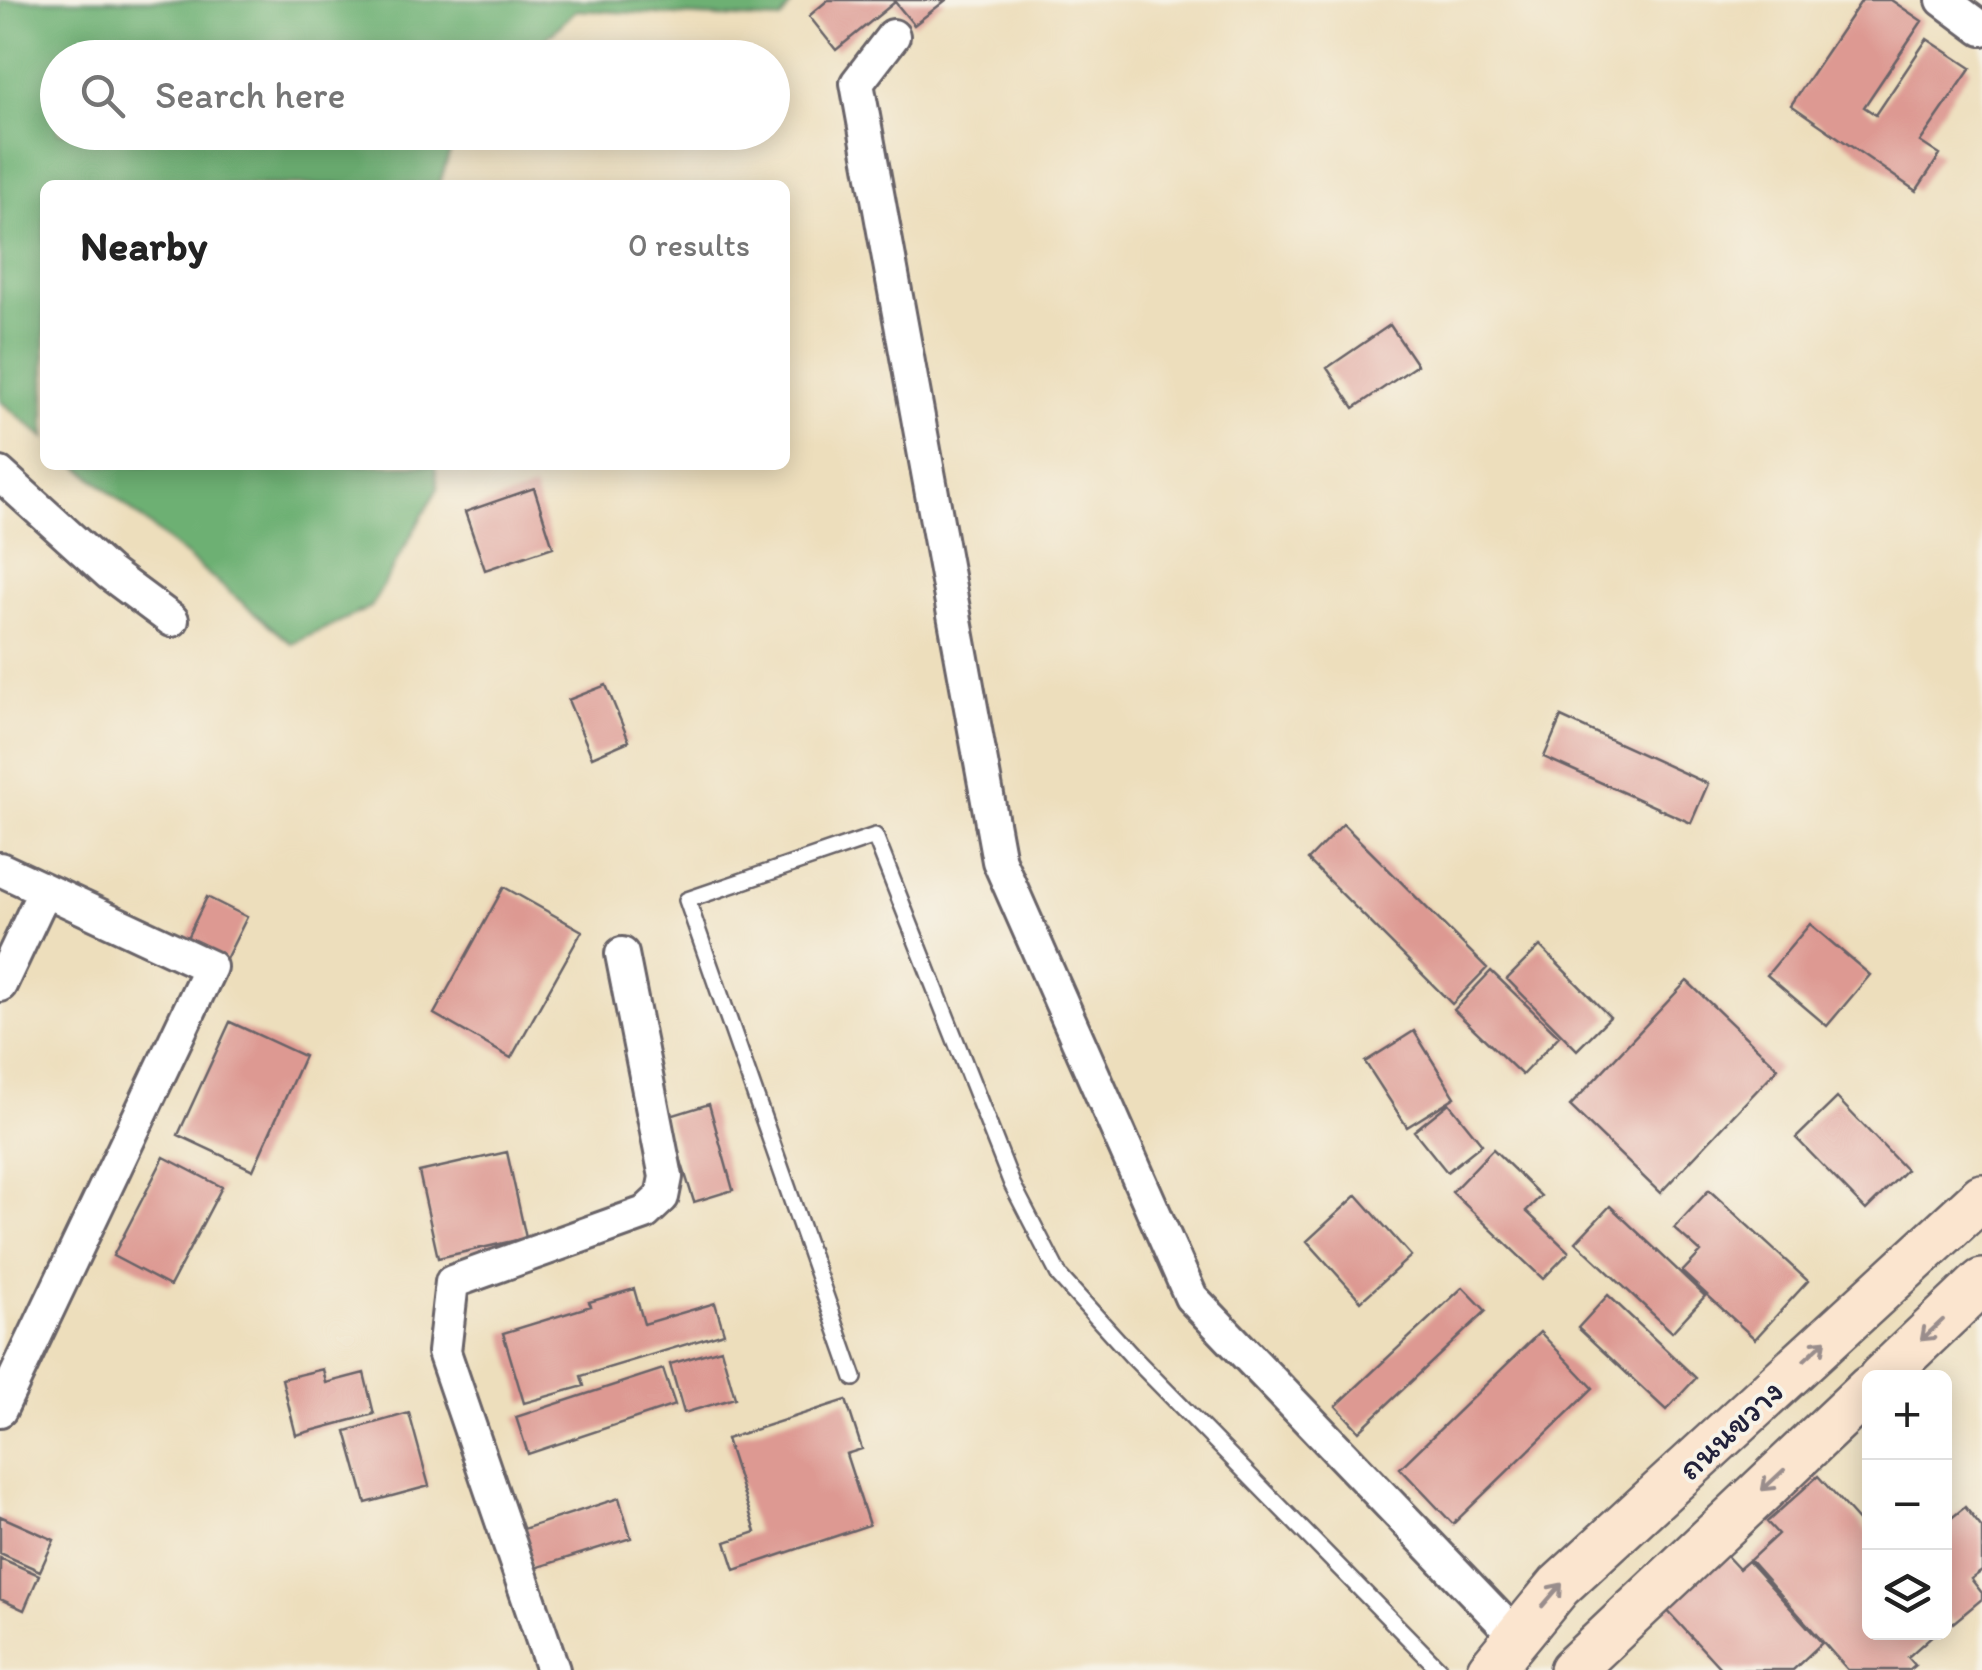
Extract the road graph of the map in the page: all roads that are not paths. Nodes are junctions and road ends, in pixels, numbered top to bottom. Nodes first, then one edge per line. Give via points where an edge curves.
1 (1943, 0) edge
2 (1982, 28) edge
3 (893, 36) dead end
4 (0, 474) edge
5 (172, 620) dead end
6 (0, 869) edge
7 (45, 890) junction
8 (622, 954) dead end
9 (0, 985) edge
10 (1982, 1197) edge
11 (1982, 1282) edge
12 (1889, 1370) edge
13 (854, 1378) dead end
14 (1862, 1396) edge
15 (0, 1410) edge
16 (1503, 1653) edge
17 (552, 1670) edge
18 (1440, 1670) edge
19 (1572, 1670) edge

1 - 2 street
3 - 16 street via 856,83 999,861 1192,1297
4 - 5 street via 109,574
6 - 7 street
7 - 9 street
7 - 15 street via 210,967
8 - 17 street via 666,1177 662,1197 645,1213 452,1282 444,1352
16 -> 10 main road, ถนนขวาง via 1559,1586
11 -> 12 main road
13 - 18 lane via 687,900 875,836 1012,1184 1060,1277
14 -> 19 main road, ถนนขวาง

